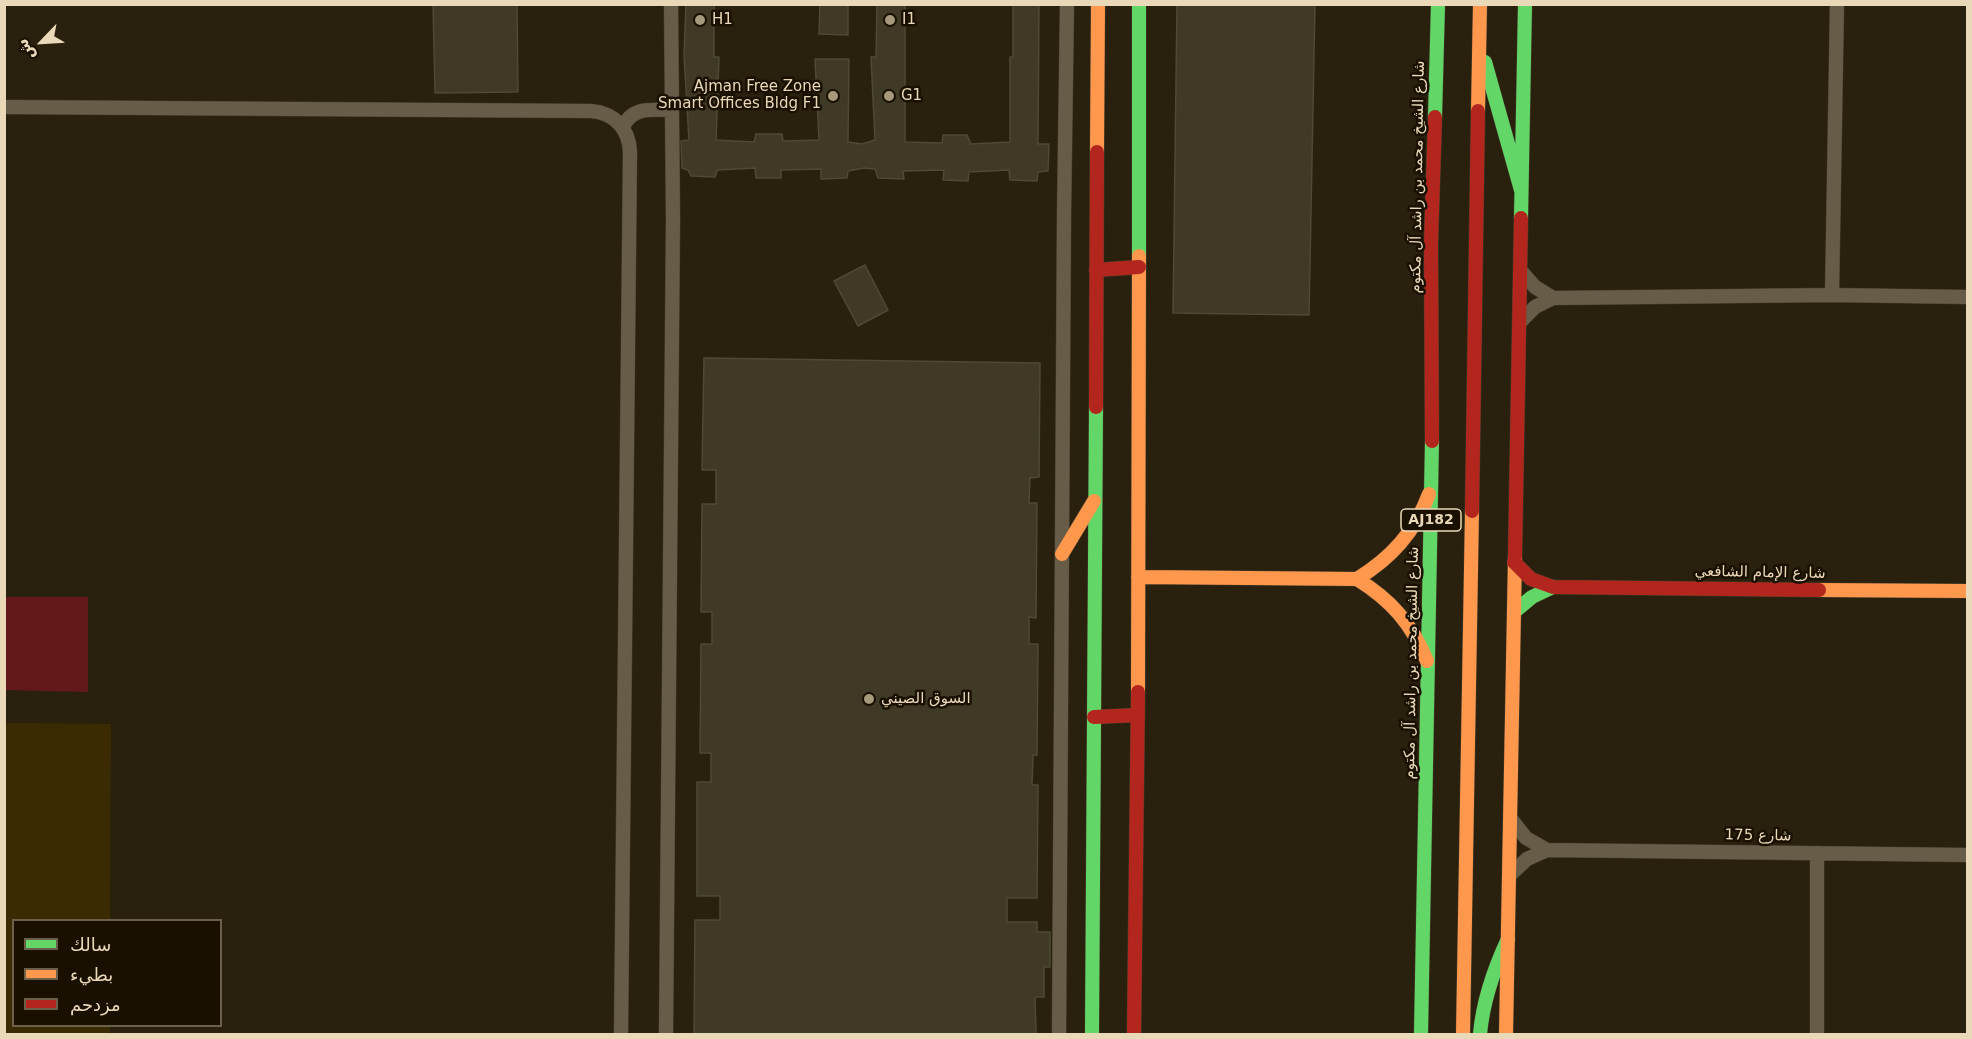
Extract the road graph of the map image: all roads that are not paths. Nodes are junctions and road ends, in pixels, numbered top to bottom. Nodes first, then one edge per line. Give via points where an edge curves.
1 (671, 4) edge
2 (1067, 4) edge
3 (1098, 4) edge
4 (1139, 4) edge
5 (1438, 4) edge
6 (1480, 4) edge
7 (1526, 4) edge
8 (1837, 4) edge
9 (1478, 38) junction
10 (1424, 52) dead end
11 (1436, 79) junction
12 (4, 107) edge
13 (672, 110) junction
14 (623, 127) junction
15 (1521, 190) junction
16 (1139, 267) junction
17 (1096, 270) junction
18 (1521, 271) junction
19 (1832, 296) junction
20 (1968, 297) edge
21 (1553, 298) junction
22 (1520, 322) junction
23 (1432, 484) junction
24 (1094, 501) junction
25 (1062, 554) junction
26 (1514, 562) junction
27 (1138, 577) junction
28 (1357, 579) junction
29 (1552, 587) junction
30 (1968, 591) edge
31 (1514, 612) junction
32 (1428, 664) junction
33 (1138, 716) junction
34 (1094, 717) junction
35 (1511, 819) junction
36 (1547, 850) junction
37 (1817, 853) junction
38 (1968, 855) edge
39 (1510, 875) junction
40 (1508, 939) junction
41 (621, 1035) edge
42 (666, 1035) edge
43 (1059, 1035) edge
44 (1092, 1035) edge
45 (1134, 1035) edge
46 (1421, 1035) edge
47 (1463, 1035) edge
48 (1480, 1035) edge
49 (1506, 1035) edge
50 (1817, 1035) edge

1 - 13 street
2 - 25 street
3 - 17 main road
4 - 16 main road
5 - 11 main road, شارع الشيخ محمد بن راشد آل مكتوم / AJ182
6 - 9 main road, AJ182
7 - 15 main road
8 - 19 street
9 - 15 main road
9 - 47 main road, AJ182
10 - 11 main road
11 - 23 main road, شارع الشيخ محمد بن راشد آل مكتوم / AJ182 via 1431,244
12 - 14 street via 591,111 606,114
13 - 14 street via 640,111 629,117
13 - 42 street
14 - 41 street via 630,152
15 - 18 main road
16 - 17 main road
16 - 27 main road
17 - 24 main road
18 - 21 street via 1535,287
18 - 22 main road
19 - 20 street
19 - 21 street
21 - 22 street
22 - 26 main road
23 - 28 main road via 1405,540
23 - 32 main road, شارع الشيخ محمد بن راشد آل مكتوم / AJ182
24 - 25 main road
24 - 34 main road
25 - 43 street
26 - 29 main road, شارع الإمام الشافعي via 1531,579
26 - 31 main road
27 - 28 main road
27 - 33 main road
28 - 32 main road via 1385,598 1409,622
29 - 30 main road, شارع الإمام الشافعي
29 - 31 main road
31 - 35 main road
32 - 46 main road, شارع الشيخ محمد بن راشد آل مكتوم / AJ182
33 - 34 main road
33 - 45 main road
34 - 44 main road
35 - 36 street via 1526,838
35 - 39 main road
36 - 37 street, شارع 175
36 - 39 street, شارع 175 via 1527,859
37 - 38 street, شارع 175
37 - 50 street
39 - 40 main road
40 - 48 main road via 1482,1010
40 - 49 main road

